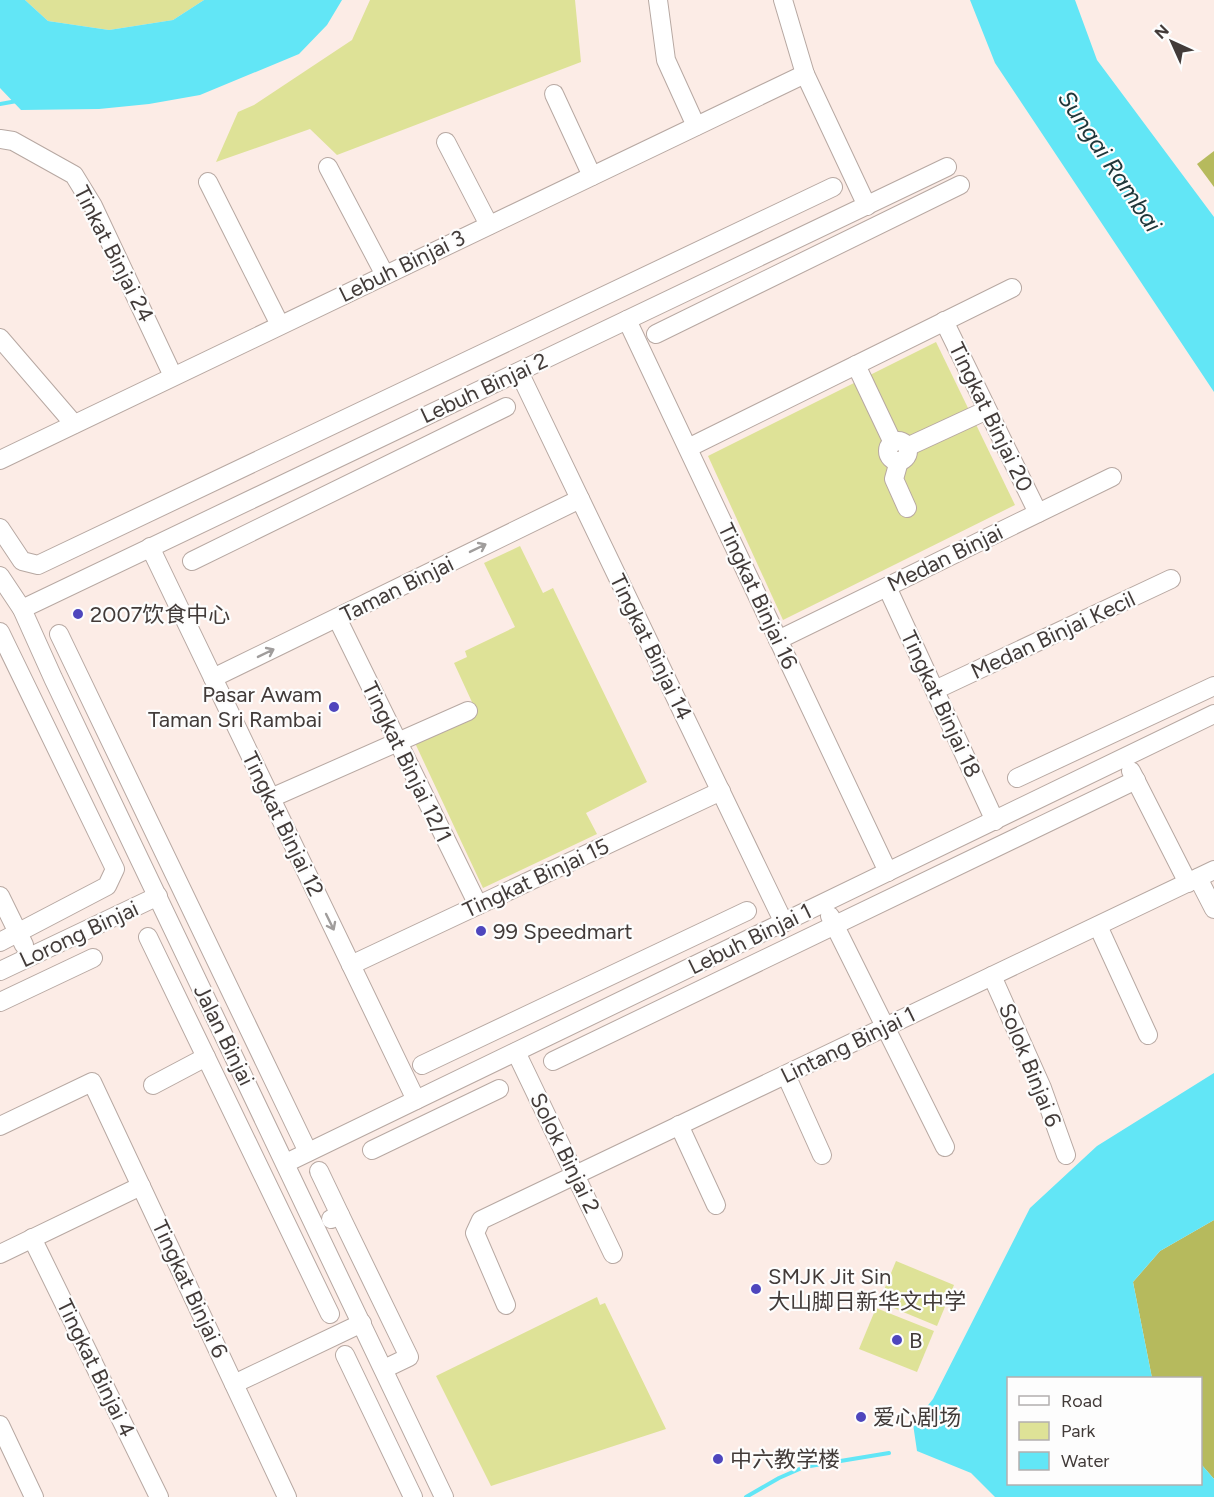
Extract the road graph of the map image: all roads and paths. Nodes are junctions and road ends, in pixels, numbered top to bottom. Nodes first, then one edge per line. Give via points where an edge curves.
1 (658, 0) edge
2 (783, 0) edge
3 (805, 74) junction
4 (554, 94) dead end
5 (696, 126) junction
6 (0, 139) edge
7 (446, 142) dead end
8 (328, 167) dead end
9 (947, 167) dead end
10 (592, 176) junction
11 (208, 182) dead end
12 (960, 186) dead end
13 (833, 187) dead end
14 (794, 206) junction
15 (867, 206) junction
16 (489, 225) junction
17 (806, 234) junction
18 (385, 275) junction
19 (1012, 288) dead end
20 (627, 320) junction
21 (944, 321) junction
22 (280, 325) junction
23 (656, 334) dead end
24 (0, 338) edge
25 (856, 365) junction
26 (519, 372) junction
27 (174, 376) junction
28 (452, 403) junction
29 (506, 407) dead end
30 (987, 410) junction
31 (74, 424) junction
32 (463, 427) junction
33 (688, 448) junction
34 (900, 451) junction
35 (0, 460) edge
36 (1112, 477) dead end
37 (580, 499) junction
38 (907, 508) dead end
39 (1038, 513) junction
40 (212, 518) junction
41 (0, 528) edge
42 (225, 545) junction
43 (150, 547) junction
44 (192, 561) dead end
45 (0, 576) edge
46 (1171, 579) dead end
47 (887, 587) junction
48 (22, 609) junction
49 (337, 618) junction
50 (0, 633) edge
51 (59, 634) dead end
52 (778, 640) junction
53 (74, 667) junction
54 (53, 678) junction
55 (213, 678) junction
56 (1214, 686) edge
57 (935, 690) junction
58 (468, 711) dead end
59 (1214, 714) edge
60 (398, 742) junction
61 (1125, 759) junction
62 (1054, 761) junction
63 (1017, 778) dead end
64 (1137, 780) junction
65 (1065, 787) junction
66 (721, 791) junction
67 (271, 798) junction
68 (115, 807) junction
69 (91, 819) junction
70 (995, 821) junction
71 (888, 872) junction
72 (1200, 877) edge
73 (0, 896) edge
74 (158, 896) junction
75 (824, 904) junction
76 (478, 905) junction
77 (1214, 909) edge
78 (747, 911) dead end
79 (784, 923) junction
80 (834, 926) junction
81 (1098, 926) junction
82 (706, 931) junction
83 (19, 933) junction
84 (148, 937) dead end
85 (0, 942) edge
86 (717, 955) junction
87 (30, 957) junction
88 (93, 958) dead end
89 (351, 965) junction
90 (5, 968) edge
91 (992, 976) junction
92 (196, 977) junction
93 (173, 988) junction
94 (24, 991) junction
95 (0, 1002) edge
96 (885, 1027) junction
97 (1148, 1035) dead end
98 (463, 1045) junction
99 (516, 1052) junction
100 (206, 1058) junction
101 (263, 1059) junction
102 (553, 1061) dead end
103 (422, 1065) dead end
104 (241, 1070) junction
105 (468, 1075) junction
106 (786, 1075) junction
107 (153, 1084) dead end
108 (499, 1089) dead end
109 (416, 1100) junction
110 (472, 1102) junction
111 (680, 1125) junction
112 (0, 1126) edge
113 (945, 1147) dead end
114 (372, 1150) dead end
115 (308, 1152) junction
116 (822, 1155) dead end
117 (1066, 1155) dead end
118 (285, 1163) junction
119 (319, 1171) dead end
120 (575, 1175) junction
121 (141, 1186) junction
122 (716, 1205) dead end
123 (340, 1215) junction
124 (316, 1226) junction
125 (32, 1238) junction
126 (327, 1249) junction
127 (0, 1254) edge
128 (613, 1254) dead end
129 (305, 1261) junction
130 (506, 1305) dead end
131 (330, 1314) dead end
132 (362, 1323) junction
133 (345, 1355) dead end
134 (384, 1369) junction
135 (234, 1384) junction
136 (395, 1392) junction
137 (369, 1404) junction
138 (0, 1425) edge
139 (32, 1496) edge
140 (159, 1497) edge
141 (287, 1497) edge
142 (413, 1497) edge
143 (444, 1497) edge

1 - 5 street via 666,60
2 - 3 street
3 - 5 street, Lebuh Binjai 3
3 - 15 street
4 - 10 street
5 - 10 street, Lebuh Binjai 3
6 - 27 street, Tinkat Binjai 24 via 13,141 74,175 93,206
7 - 16 street
8 - 18 street
9 - 15 street, Lebuh Binjai 2
10 - 16 street, Lebuh Binjai 3
11 - 22 street
12 - 23 street
13 - 14 street, Lebuh Binjai 2
14 - 17 street
14 - 41 street, Lebuh Binjai 2 via 38,565 22,561
15 - 17 street, Lebuh Binjai 2
16 - 18 street, Lebuh Binjai 3
17 - 20 street, Lebuh Binjai 2
18 - 22 street, Lebuh Binjai 3
19 - 21 street
20 - 26 street, Lebuh Binjai 2
20 - 33 street, Tingkat Binjai 16
21 - 25 street
21 - 30 street, Tingkat Binjai 20
22 - 27 street, Lebuh Binjai 3
24 - 31 street
25 - 33 street
25 - 34 street
26 - 28 street, Lebuh Binjai 2
26 - 37 street, Tingkat Binjai 14
27 - 31 street, Lebuh Binjai 3
28 - 32 street
28 - 40 street, Lebuh Binjai 2
29 - 32 street
30 - 34 street
30 - 39 street, Tingkat Binjai 20
31 - 35 street, Lebuh Binjai 3
32 - 42 street
33 - 52 street, Tingkat Binjai 16
34 - 38 street via 894,479
36 - 39 street, Medan Binjai
49 -> 37 street, Taman Binjai
37 - 66 street, Tingkat Binjai 14
39 - 47 street, Medan Binjai
40 - 42 street
40 - 43 street, Lebuh Binjai 2
42 - 44 street
43 - 48 street, Lebuh Binjai 2
43 - 55 street, Tingkat Binjai 12
45 - 48 street, Jalan Binjai
46 - 57 street, Medan Binjai Kecil
47 - 52 street, Medan Binjai
47 - 57 street, Tingkat Binjai 18
48 - 54 street, Jalan Binjai
55 -> 49 street, Taman Binjai
49 - 60 street, Tingkat Binjai 12/1
50 - 69 street
51 - 53 street
52 - 71 street, Tingkat Binjai 16
53 - 54 street
53 - 101 street
54 - 68 street, Jalan Binjai
55 - 67 street, Tingkat Binjai 12
56 - 62 street
57 - 70 street, Tingkat Binjai 18
58 - 60 street
59 - 61 street, Lebuh Binjai 1
60 - 67 street
60 - 76 street, Tingkat Binjai 12/1
61 - 64 street
61 - 65 street, Lebuh Binjai 1
62 - 63 street
62 - 65 street
64 - 72 street
64 - 80 street, Lebuh Binjai 1
65 - 70 street, Lebuh Binjai 1
66 - 76 street, Tingkat Binjai 15
66 - 79 street, Tingkat Binjai 14
67 -> 89 street, Tingkat Binjai 12
68 - 69 street
68 - 74 street, Jalan Binjai
69 - 83 street via 115,869 112,879 107,886
70 - 71 street, Lebuh Binjai 1
71 - 75 street, Lebuh Binjai 1
72 - 77 street
72 - 81 street, Lintang Binjai 1
73 - 83 street
74 - 87 street, Lorong Binjai
74 - 92 street, Jalan Binjai
75 - 79 street, Lebuh Binjai 1
75 - 80 street
76 - 89 street, Tingkat Binjai 15
78 - 82 street
79 - 86 street, Lebuh Binjai 1
80 - 96 street
80 - 102 street, Lebuh Binjai 1
81 - 91 street, Lintang Binjai 1
81 - 97 street
82 - 86 street
82 - 98 street
83 - 85 street
83 - 87 street
84 - 93 street
86 - 99 street, Lebuh Binjai 1
87 - 90 street, Lorong Binjai
88 - 94 street
89 - 109 street, Tingkat Binjai 12
90 - 94 street
91 - 96 street, Lintang Binjai 1
91 - 117 street, Solok Binjai 6 via 1042,1088
92 - 93 street
92 - 104 street, Jalan Binjai
93 - 100 street
94 - 95 street
96 - 106 street, Lintang Binjai 1
96 - 113 street
98 - 103 street
98 - 105 street
99 - 105 street, Lebuh Binjai 1
99 - 120 street, Solok Binjai 2
100 - 107 street
100 - 129 street
101 - 104 street
101 - 115 street
104 - 118 street, Jalan Binjai
105 - 109 street, Lebuh Binjai 1
105 - 110 street
106 - 111 street, Lintang Binjai 1
106 - 116 street
108 - 110 street
109 - 115 street, Lebuh Binjai 1
110 - 114 street
111 - 120 street, Lintang Binjai 1
111 - 122 street
112 - 121 street, Tingkat Binjai 6 via 92,1082
115 - 118 street, Lebuh Binjai 1
118 - 124 street, Jalan Binjai
119 - 123 street
120 - 128 street, Solok Binjai 2
120 - 130 street, Lintang Binjai 1 via 482,1220 475,1233
121 - 125 street
121 - 135 street, Tingkat Binjai 6
123 - 124 street
123 - 134 street via 410,1357
124 - 126 street, Jalan Binjai
125 - 127 street
125 - 140 street, Tingkat Binjai 4
126 - 129 street
126 - 132 street, Jalan Binjai
129 - 131 street
132 - 134 street, Jalan Binjai
132 - 135 street
133 - 137 street
134 - 136 street, Jalan Binjai
135 - 141 street, Tingkat Binjai 6
136 - 137 street
136 - 143 street, Jalan Binjai
137 - 142 street
138 - 139 street

